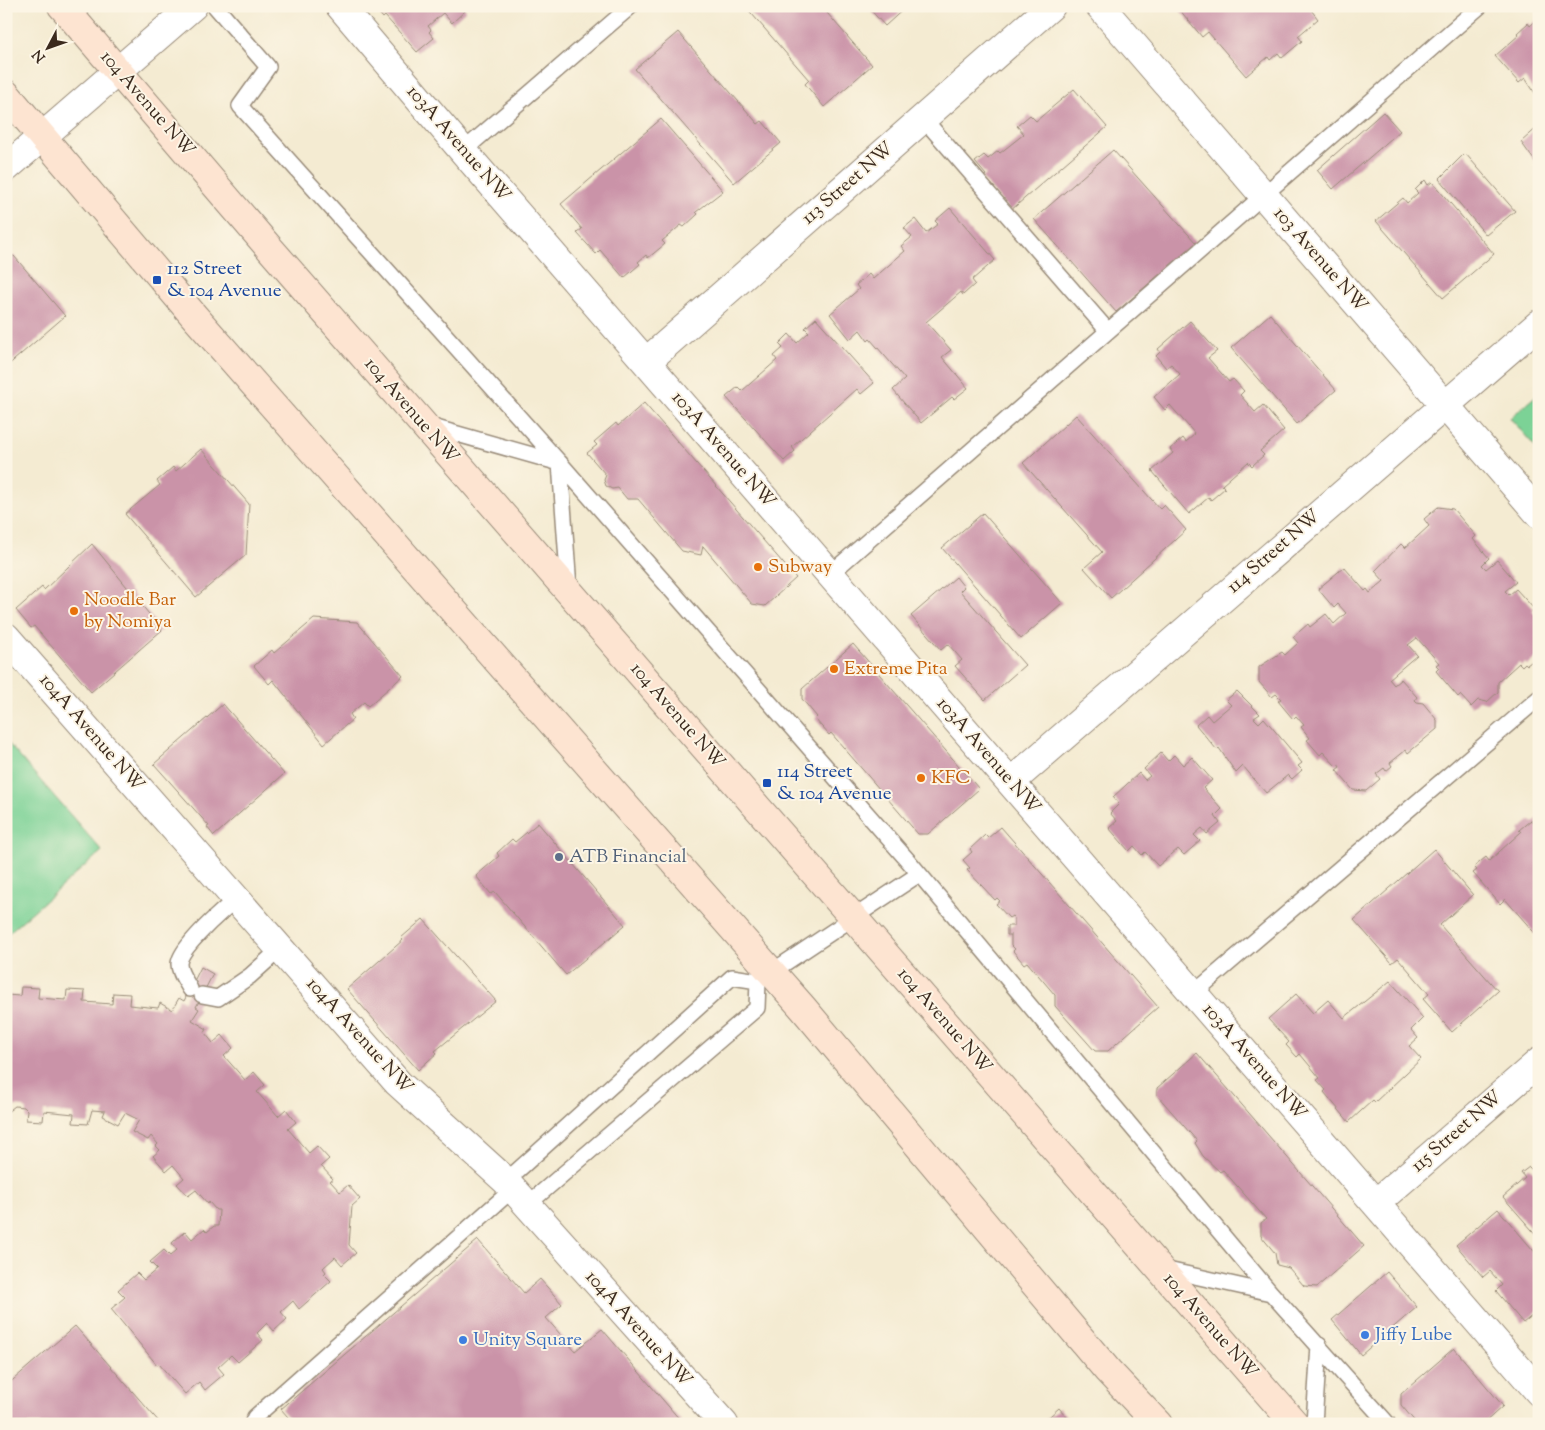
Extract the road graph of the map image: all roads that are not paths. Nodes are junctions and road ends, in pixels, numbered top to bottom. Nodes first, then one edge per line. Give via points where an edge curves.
1 (62, 6) edge
2 (193, 6) edge
3 (215, 6) edge
4 (340, 6) edge
5 (631, 6) edge
6 (1050, 6) edge
7 (1100, 6) edge
8 (1480, 6) edge
9 (119, 72) junction
10 (6, 94) edge
11 (923, 118) junction
12 (43, 139) junction
13 (463, 151) junction
14 (6, 168) edge
15 (1263, 194) junction
16 (1539, 324) edge
17 (1107, 330) junction
18 (646, 362) junction
19 (1444, 405) junction
20 (422, 424) junction
21 (560, 463) junction
22 (1539, 514) edge
23 (830, 574) junction
24 (569, 592) junction
25 (6, 637) edge
26 (1539, 698) edge
27 (1011, 782) junction
28 (919, 874) junction
29 (236, 899) junction
30 (853, 917) junction
31 (280, 949) junction
32 (765, 977) junction
33 (1194, 993) junction
34 (1539, 1062) edge
35 (515, 1191) junction
36 (1376, 1203) junction
37 (1159, 1268) junction
38 (1271, 1293) junction
39 (1320, 1345) junction
40 (1539, 1392) edge
41 (252, 1424) edge
42 (724, 1424) edge
43 (1158, 1424) edge
44 (1296, 1424) edge
45 (1314, 1424) edge
46 (1388, 1424) edge

1 - 9 main road, 104 Avenue NW
2 - 9 street
3 - 21 lane via 268,67 240,106
4 - 13 street, 103A Avenue NW
5 - 13 lane
6 - 11 street, 113 Street NW
7 - 15 street, 103 Avenue NW
8 - 15 lane
9 - 12 street
9 - 20 main road, 104 Avenue NW
10 - 12 main road
11 - 17 lane
11 - 18 street, 113 Street NW
12 - 14 street
12 - 32 main road
13 - 18 street, 103A Avenue NW
15 - 17 lane
15 - 19 street, 103 Avenue NW
16 - 19 street, 114 Street NW
17 - 23 lane
18 - 23 street, 103A Avenue NW
19 - 22 street, 103 Avenue NW
19 - 27 street, 114 Street NW
20 - 21 lane
20 - 24 main road, 104 Avenue NW
21 - 24 lane
21 - 28 lane
23 - 27 street, 103A Avenue NW
24 - 30 main road, 104 Avenue NW
25 - 29 street, 104A Avenue NW
26 - 33 lane
27 - 33 street, 103A Avenue NW
28 - 30 lane
28 - 38 lane
29 - 31 street, 104A Avenue NW
29 - 31 lane via 180,956 180,972 196,992 218,998 250,976
30 - 32 lane
30 - 37 main road, 104 Avenue NW
31 - 35 street, 104A Avenue NW via 398,1083
32 - 35 lane via 757,1008
32 - 35 lane via 732,977
32 - 43 main road via 1108,1371
33 - 36 street, 103A Avenue NW
34 - 36 street, 115 Street NW
35 - 41 lane via 255,1417
35 - 42 street, 104A Avenue NW
36 - 40 street, 103A Avenue NW
37 - 38 lane
37 - 44 main road, 104 Avenue NW
38 - 39 lane
39 - 45 lane
39 - 46 lane

